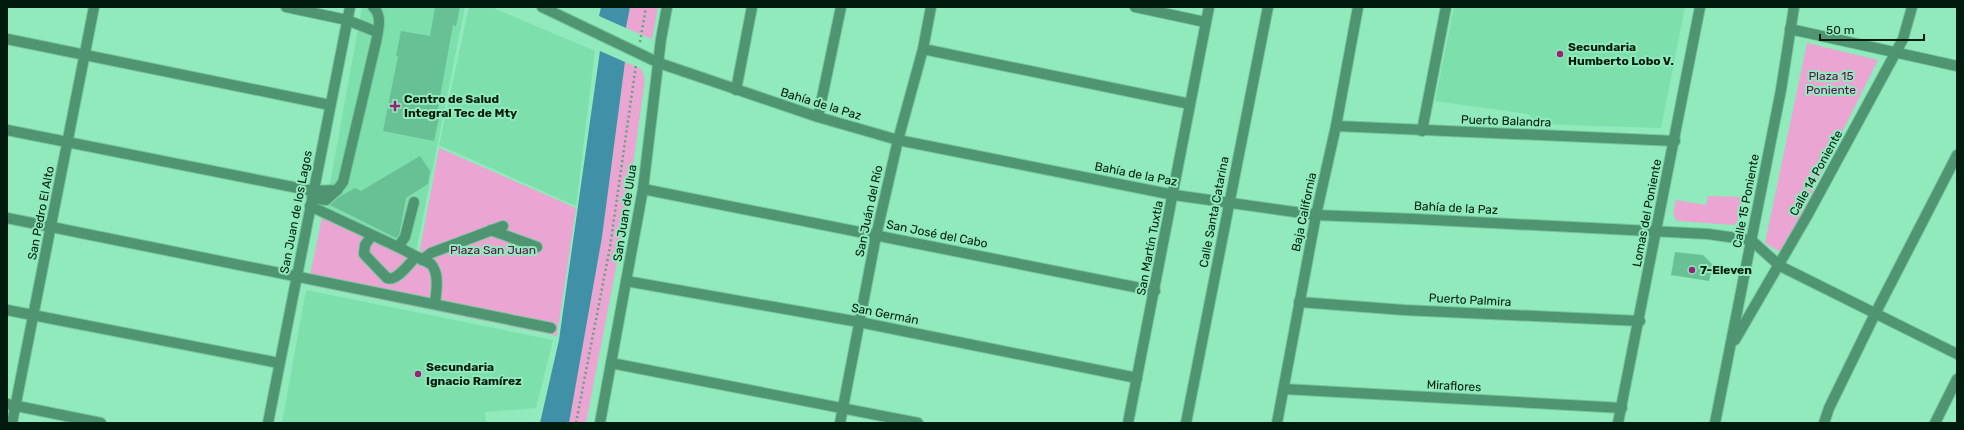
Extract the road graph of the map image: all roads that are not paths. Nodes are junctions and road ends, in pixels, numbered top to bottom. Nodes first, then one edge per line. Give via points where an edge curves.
1 (94, 7) edge
2 (286, 7) edge
3 (350, 7) edge
4 (373, 7) edge
5 (542, 7) edge
6 (667, 7) edge
7 (752, 7) edge
8 (840, 7) edge
9 (931, 7) edge
10 (1135, 7) edge
11 (1209, 7) edge
12 (1268, 7) edge
13 (1358, 7) edge
14 (1446, 7) edge
15 (1700, 7) edge
16 (1794, 7) edge
17 (1912, 7) edge
18 (347, 20) junction
19 (1205, 22) junction
20 (1790, 29) junction
21 (378, 32) junction
22 (7, 39) edge
23 (923, 49) junction
24 (1896, 53) junction
25 (84, 54) junction
26 (659, 64) junction
27 (1957, 66) edge
28 (736, 90) junction
29 (1190, 104) junction
30 (330, 105) junction
31 (818, 117) junction
32 (1336, 126) junction
33 (7, 130) edge
34 (1422, 131) junction
35 (898, 140) junction
36 (67, 141) junction
37 (1675, 141) junction
38 (1957, 155) edge
39 (643, 189) junction
40 (1174, 195) junction
41 (312, 199) junction
42 (414, 202) dead end
43 (1230, 203) junction
44 (1316, 216) junction
45 (7, 218) edge
46 (503, 226) dead end
47 (52, 227) junction
48 (491, 230) junction
49 (1656, 232) junction
50 (372, 235) junction
51 (876, 236) junction
52 (1751, 240) junction
53 (398, 247) junction
54 (537, 247) dead end
55 (419, 258) junction
56 (1780, 266) junction
57 (296, 277) junction
58 (626, 281) junction
59 (1155, 291) junction
60 (1299, 302) junction
61 (435, 304) junction
62 (7, 310) edge
63 (1874, 314) junction
64 (34, 315) junction
65 (1640, 321) junction
66 (859, 322) junction
67 (551, 328) dead end
68 (1732, 346) junction
69 (1957, 354) edge
70 (612, 363) junction
71 (279, 364) junction
72 (1137, 378) junction
73 (1957, 380) edge
74 (1284, 389) junction
75 (11, 405) edge
76 (843, 408) junction
77 (1622, 408) junction
78 (12, 423) edge
79 (101, 423) edge
80 (268, 423) edge
81 (600, 423) edge
82 (840, 423) edge
83 (918, 423) edge
84 (1128, 423) edge
85 (1186, 423) edge
86 (1277, 423) edge
87 (1618, 423) edge
88 (1715, 423) edge
89 (1824, 423) edge
90 (1935, 423) edge

1 - 25 street, San Pedro El Alto
2 - 18 street
3 - 18 street, San Juan de los Lagos
4 - 21 street via 378,15
5 - 26 street, Bahía de la Paz
6 - 26 street, San Juan de Ulua
7 - 28 street
8 - 31 street
9 - 23 street, San Juán del Río
10 - 19 street
11 - 19 street, San Martín Tuxtla
12 - 43 street, Calle Santa Catarina
13 - 32 street, Baja California
14 - 34 street
15 - 37 street, Lomas del Poniente
16 - 20 street, Calle 15 Poniente
17 - 24 street, Calle 14 Poniente via 1903,39
18 - 21 street
18 - 30 street, San Juan de los Lagos
19 - 29 street, San Martín Tuxtla
20 - 24 street
20 - 52 street, Calle 15 Poniente via 1781,90
21 - 41 street via 343,182 337,190
22 - 25 street
23 - 29 street
23 - 35 street, San Juán del Río
24 - 27 street
24 - 56 street, Calle 14 Poniente
25 - 30 street
25 - 36 street, San Pedro El Alto
26 - 28 street, Bahía de la Paz
26 - 39 street, San Juan de Ulua
28 - 31 street, Bahía de la Paz
29 - 40 street, San Martín Tuxtla
30 - 41 street, San Juan de los Lagos
31 - 35 street, Bahía de la Paz
32 - 34 street, Puerto Balandra
32 - 44 street, Baja California
33 - 36 street
34 - 37 street, Puerto Balandra
35 - 40 street, Bahía de la Paz
35 - 51 street, San Juán del Río
36 - 41 street
36 - 47 street, San Pedro El Alto
37 - 49 street, Lomas del Poniente
38 - 63 street
39 - 51 street, San José del Cabo
39 - 58 street, San Juan de Ulua
40 - 43 street, Bahía de la Paz
40 - 59 street, San Martín Tuxtla
41 - 50 street
41 - 57 street, San Juan de los Lagos
42 - 53 street via 405,238
43 - 44 street, Bahía de la Paz
43 - 85 street, Calle Santa Catarina
44 - 49 street, Bahía de la Paz via 1415,218
44 - 60 street, Baja California
45 - 47 street
46 - 48 street
47 - 57 street
47 - 64 street, San Pedro El Alto
48 - 54 street
48 - 55 street
49 - 52 street, Bahía de la Paz via 1721,235
49 - 65 street, Lomas del Poniente
50 - 53 street
50 - 55 street via 365,245 364,254 386,278 395,278
51 - 59 street, San José del Cabo
51 - 66 street, San Juán del Río
52 - 56 street
52 - 68 street, Calle 15 Poniente
53 - 55 street
55 - 61 street via 435,268
56 - 63 street
56 - 68 street, Calle 14 Poniente
57 - 61 street
57 - 71 street, San Juan de los Lagos
58 - 66 street, San Germán
58 - 70 street, San Juan de Ulua
59 - 72 street, San Martín Tuxtla
60 - 65 street, Puerto Palmira via 1404,310
60 - 74 street, Baja California
61 - 67 street
62 - 64 street
63 - 69 street
63 - 89 street
64 - 71 street
64 - 75 street, San Pedro El Alto
65 - 77 street, Lomas del Poniente
66 - 72 street, San Germán
66 - 76 street, San Juán del Río
68 - 88 street, Calle 15 Poniente
70 - 76 street
70 - 81 street, San Juan de Ulua
71 - 80 street, San Juan de los Lagos
72 - 84 street, San Martín Tuxtla
73 - 90 street
74 - 77 street, Miraflores
74 - 86 street, Baja California
75 - 78 street, San Pedro El Alto
75 - 79 street
76 - 82 street, San Juán del Río
76 - 83 street
77 - 87 street, Lomas del Poniente

